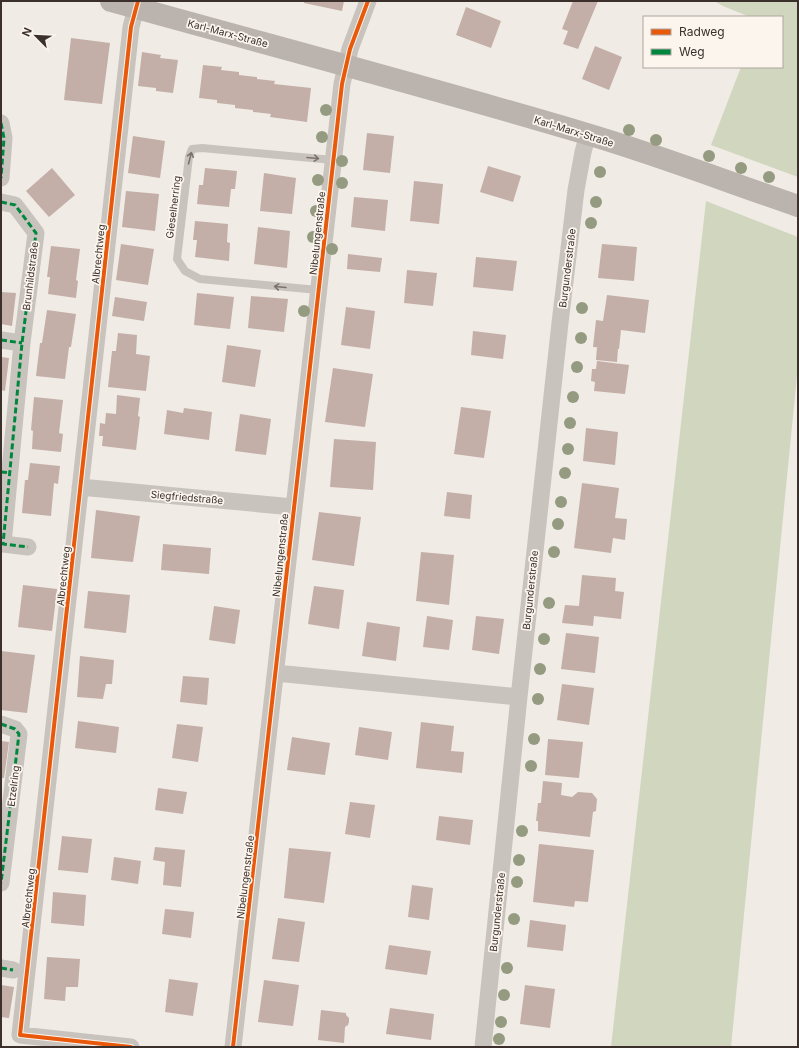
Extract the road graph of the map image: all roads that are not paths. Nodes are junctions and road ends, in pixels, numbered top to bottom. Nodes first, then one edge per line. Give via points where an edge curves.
1 (111, 1) edge
2 (368, 1) edge
3 (137, 4) edge
4 (346, 65) junction
5 (1, 123) edge
6 (588, 134) junction
7 (333, 160) junction
8 (1, 178) edge
9 (1, 202) edge
10 (798, 206) edge
11 (318, 290) junction
12 (1, 340) edge
13 (22, 343) junction
14 (6, 472) edge
15 (80, 487) junction
16 (293, 507) junction
17 (28, 547) dead end
18 (276, 673) junction
19 (519, 697) junction
20 (1, 724) edge
21 (1, 883) edge
22 (131, 1047) edge
23 (233, 1047) edge
24 (483, 1047) edge

1 - 3 main road, Karl-Marx-Straße
2 - 4 street
3 - 4 main road, Karl-Marx-Straße
3 - 15 street, Albrechtweg via 131,27
4 - 6 main road, Karl-Marx-Straße
4 - 7 street, Nibelungenstraße
5 - 8 street via 4,138
6 - 10 main road, Karl-Marx-Straße
6 - 19 street, Burgunderstraße via 576,190
7 - 11 street, Nibelungenstraße
11 -> 7 lane, Gieselherring via 200,279 185,271 177,259 192,149
9 - 13 street, Brunhildstraße via 15,205 36,233
11 - 16 street, Nibelungenstraße
12 - 13 street
13 - 14 street, Brunhildstraße
14 - 17 street, Brunhildstraße via 3,544
15 - 16 street, Siegfriedstraße
15 - 22 street, Albrechtweg via 20,1035
16 - 18 street, Nibelungenstraße
18 - 19 street
18 - 23 street, Nibelungenstraße
19 - 24 street, Burgunderstraße
20 - 21 street, Etzelring via 20,734

